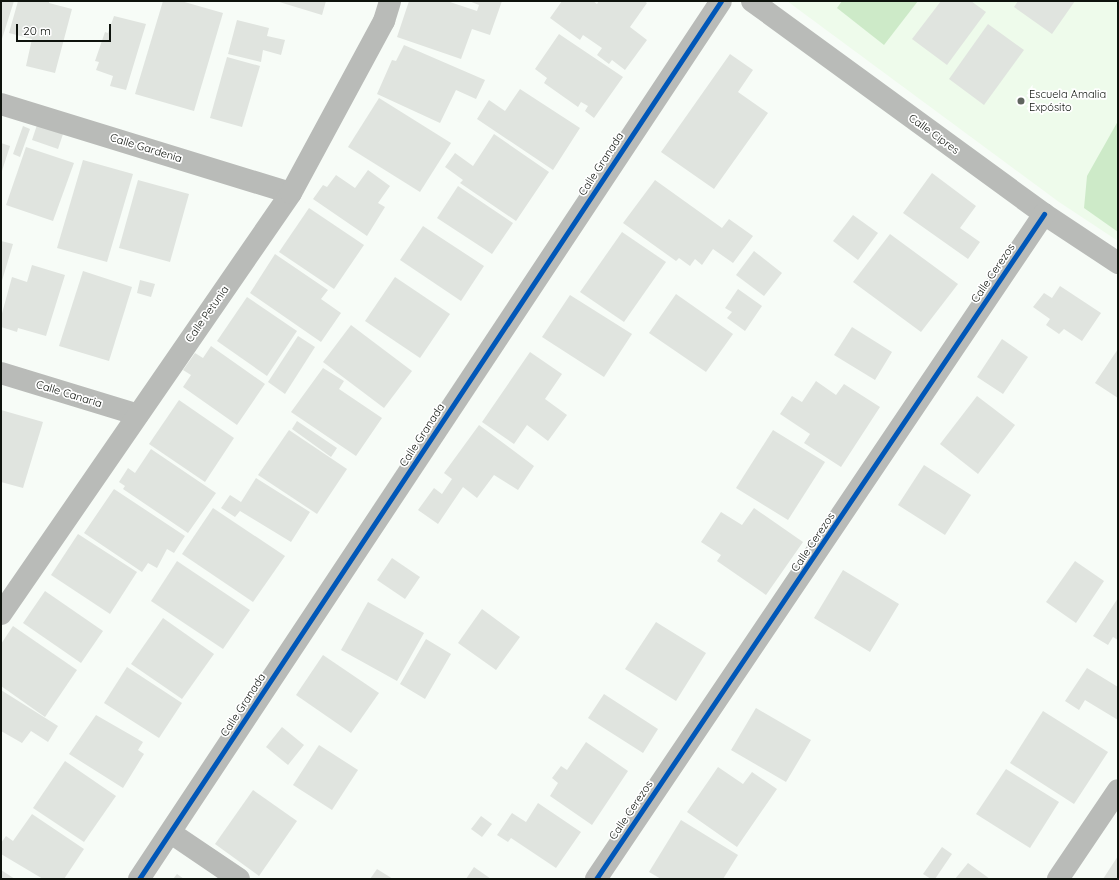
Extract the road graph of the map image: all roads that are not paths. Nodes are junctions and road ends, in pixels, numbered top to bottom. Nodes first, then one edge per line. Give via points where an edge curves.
1 (390, 1) edge
2 (721, 1) edge
3 (752, 1) edge
4 (1, 104) edge
5 (291, 193) junction
6 (1044, 214) junction
7 (1118, 263) edge
8 (1, 373) edge
9 (138, 415) junction
10 (1, 614) edge
11 (1118, 790) edge
12 (171, 833) junction
13 (139, 879) edge
14 (240, 879) edge
15 (596, 879) edge
16 (1058, 879) edge

1 - 5 street, Calle Petunia via 384,21
2 - 12 street, Calle Granada
3 - 6 street, Calle Cipres
4 - 5 street, Calle Gardenia
5 - 9 street, Calle Petunia
6 - 7 street, Calle Cipres
6 - 15 street, Calle Cerezos
8 - 9 street, Calle Canaria
9 - 10 street, Calle Petunia
11 - 16 street
12 - 13 street, Calle Granada
12 - 14 street

